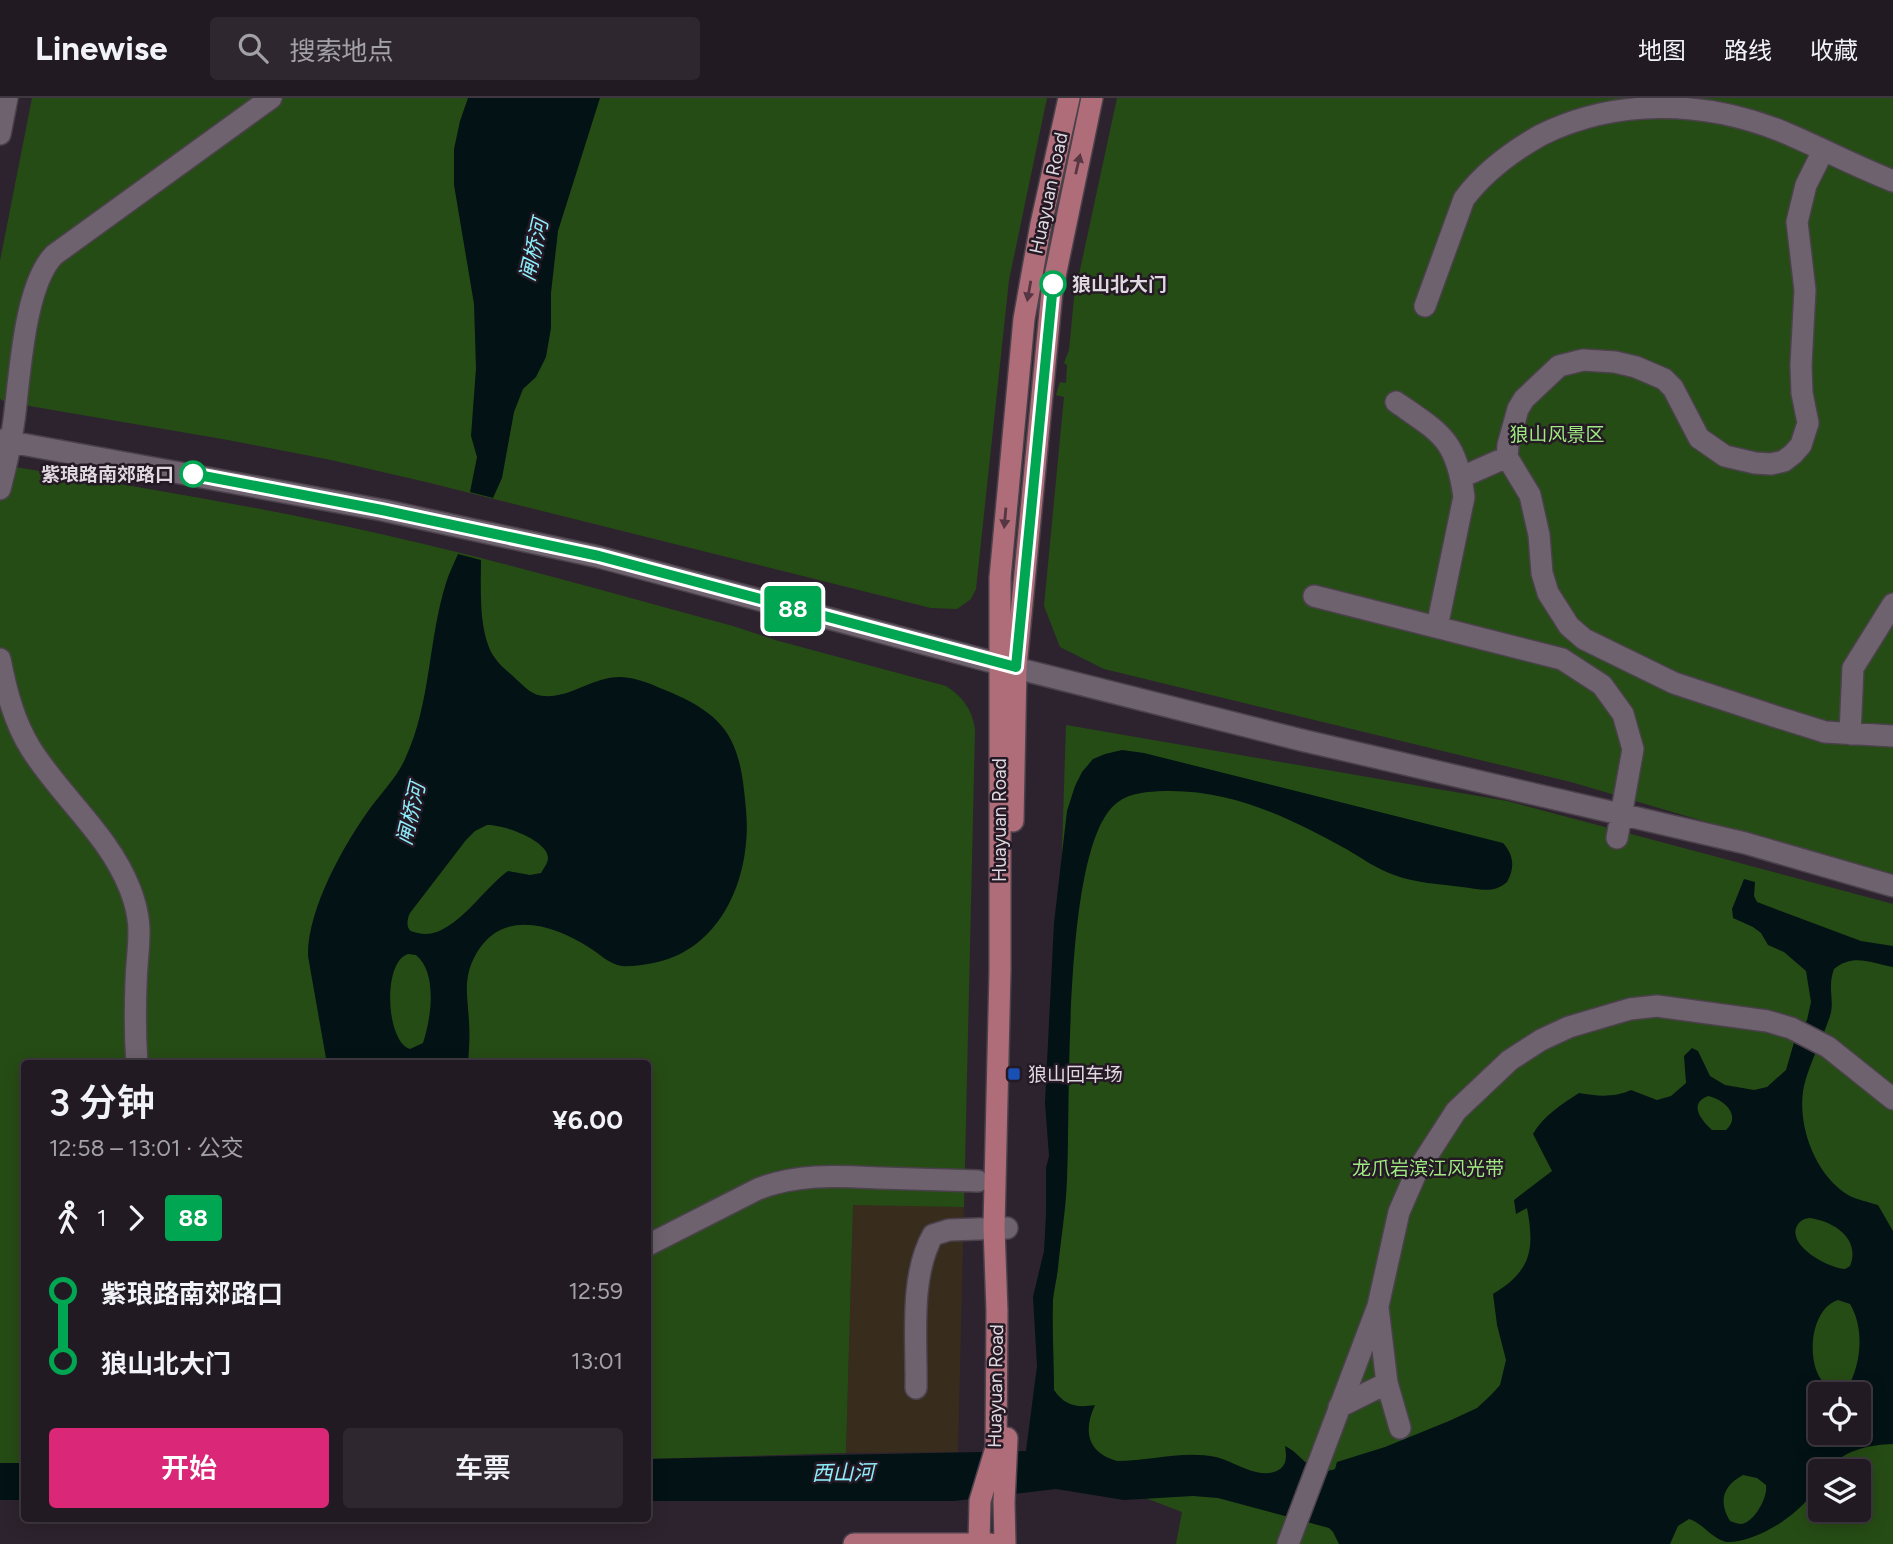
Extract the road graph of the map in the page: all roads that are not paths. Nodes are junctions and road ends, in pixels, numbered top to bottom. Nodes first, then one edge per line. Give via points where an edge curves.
1 (7, 98) edge
2 (271, 98) edge
3 (1069, 98) edge
4 (1092, 98) edge
5 (0, 134) edge
6 (1823, 151) junction
7 (1893, 181) edge
8 (1425, 306) dead end
9 (1396, 402) dead end
10 (5, 441) edge
11 (1507, 457) junction
12 (1462, 477) junction
13 (0, 489) edge
14 (1314, 596) dead end
15 (1893, 604) edge
16 (1437, 627) junction
17 (0, 659) edge
18 (1008, 666) junction
19 (1850, 734) junction
20 (1893, 736) edge
21 (1622, 814) junction
22 (1617, 838) dead end
23 (1893, 886) edge
24 (137, 1060) edge
25 (1893, 1099) edge
26 (978, 1181) dead end
27 (1001, 1228) junction
28 (651, 1243) edge
29 (1378, 1306) junction
30 (1387, 1383) junction
31 (916, 1388) dead end
32 (1339, 1407) junction
33 (1400, 1428) dead end
34 (1002, 1447) junction
35 (1290, 1537) edge
36 (854, 1544) edge
37 (983, 1544) edge
38 (1005, 1544) edge

1 - 5 street
2 - 10 street via 45,265 32,298
3 -> 18 main road, Huayuan Road via 1024,319 1000,578
18 -> 4 main road, Huayuan Road via 1052,291
6 - 7 street
6 - 8 street via 1740,117 1698,108 1622,107 1562,123 1511,154 1472,188
6 - 11 street via 1806,186 1797,222 1805,290 1802,393 1808,423 1793,454 1771,464 1725,456 1699,438 1664,379 1636,367 1583,360 1559,366 1524,399
9 - 12 street via 1444,438
10 - 13 street
10 - 18 street via 599,556
11 - 12 street
11 - 19 street via 1530,495 1548,593 1569,626 1584,639 1674,683 1825,732
12 - 16 street via 1464,497
14 - 16 street
15 - 19 street via 1853,668
16 - 21 street via 1562,659 1602,685 1623,714 1633,749
17 - 24 street via 20,729 102,838 131,890 140,920
18 - 21 street
18 - 27 main road, Huayuan Road via 998,767
19 - 20 street
21 - 22 street
21 - 23 street via 1745,843
25 - 29 street via 1828,1047 1767,1021 1668,1007 1630,1009 1569,1027 1510,1060 1456,1111 1416,1173 1399,1212
26 - 28 street via 825,1176 785,1180
27 - 31 street via 949,1230 933,1235 923,1252
27 - 34 main road, Huayuan Road
29 - 30 street
29 - 32 street
30 - 32 street
30 - 33 street
32 - 35 street
34 - 37 main road, Huayuan Road via 980,1501
34 - 38 main road, Huayuan Road
36 - 37 main road

